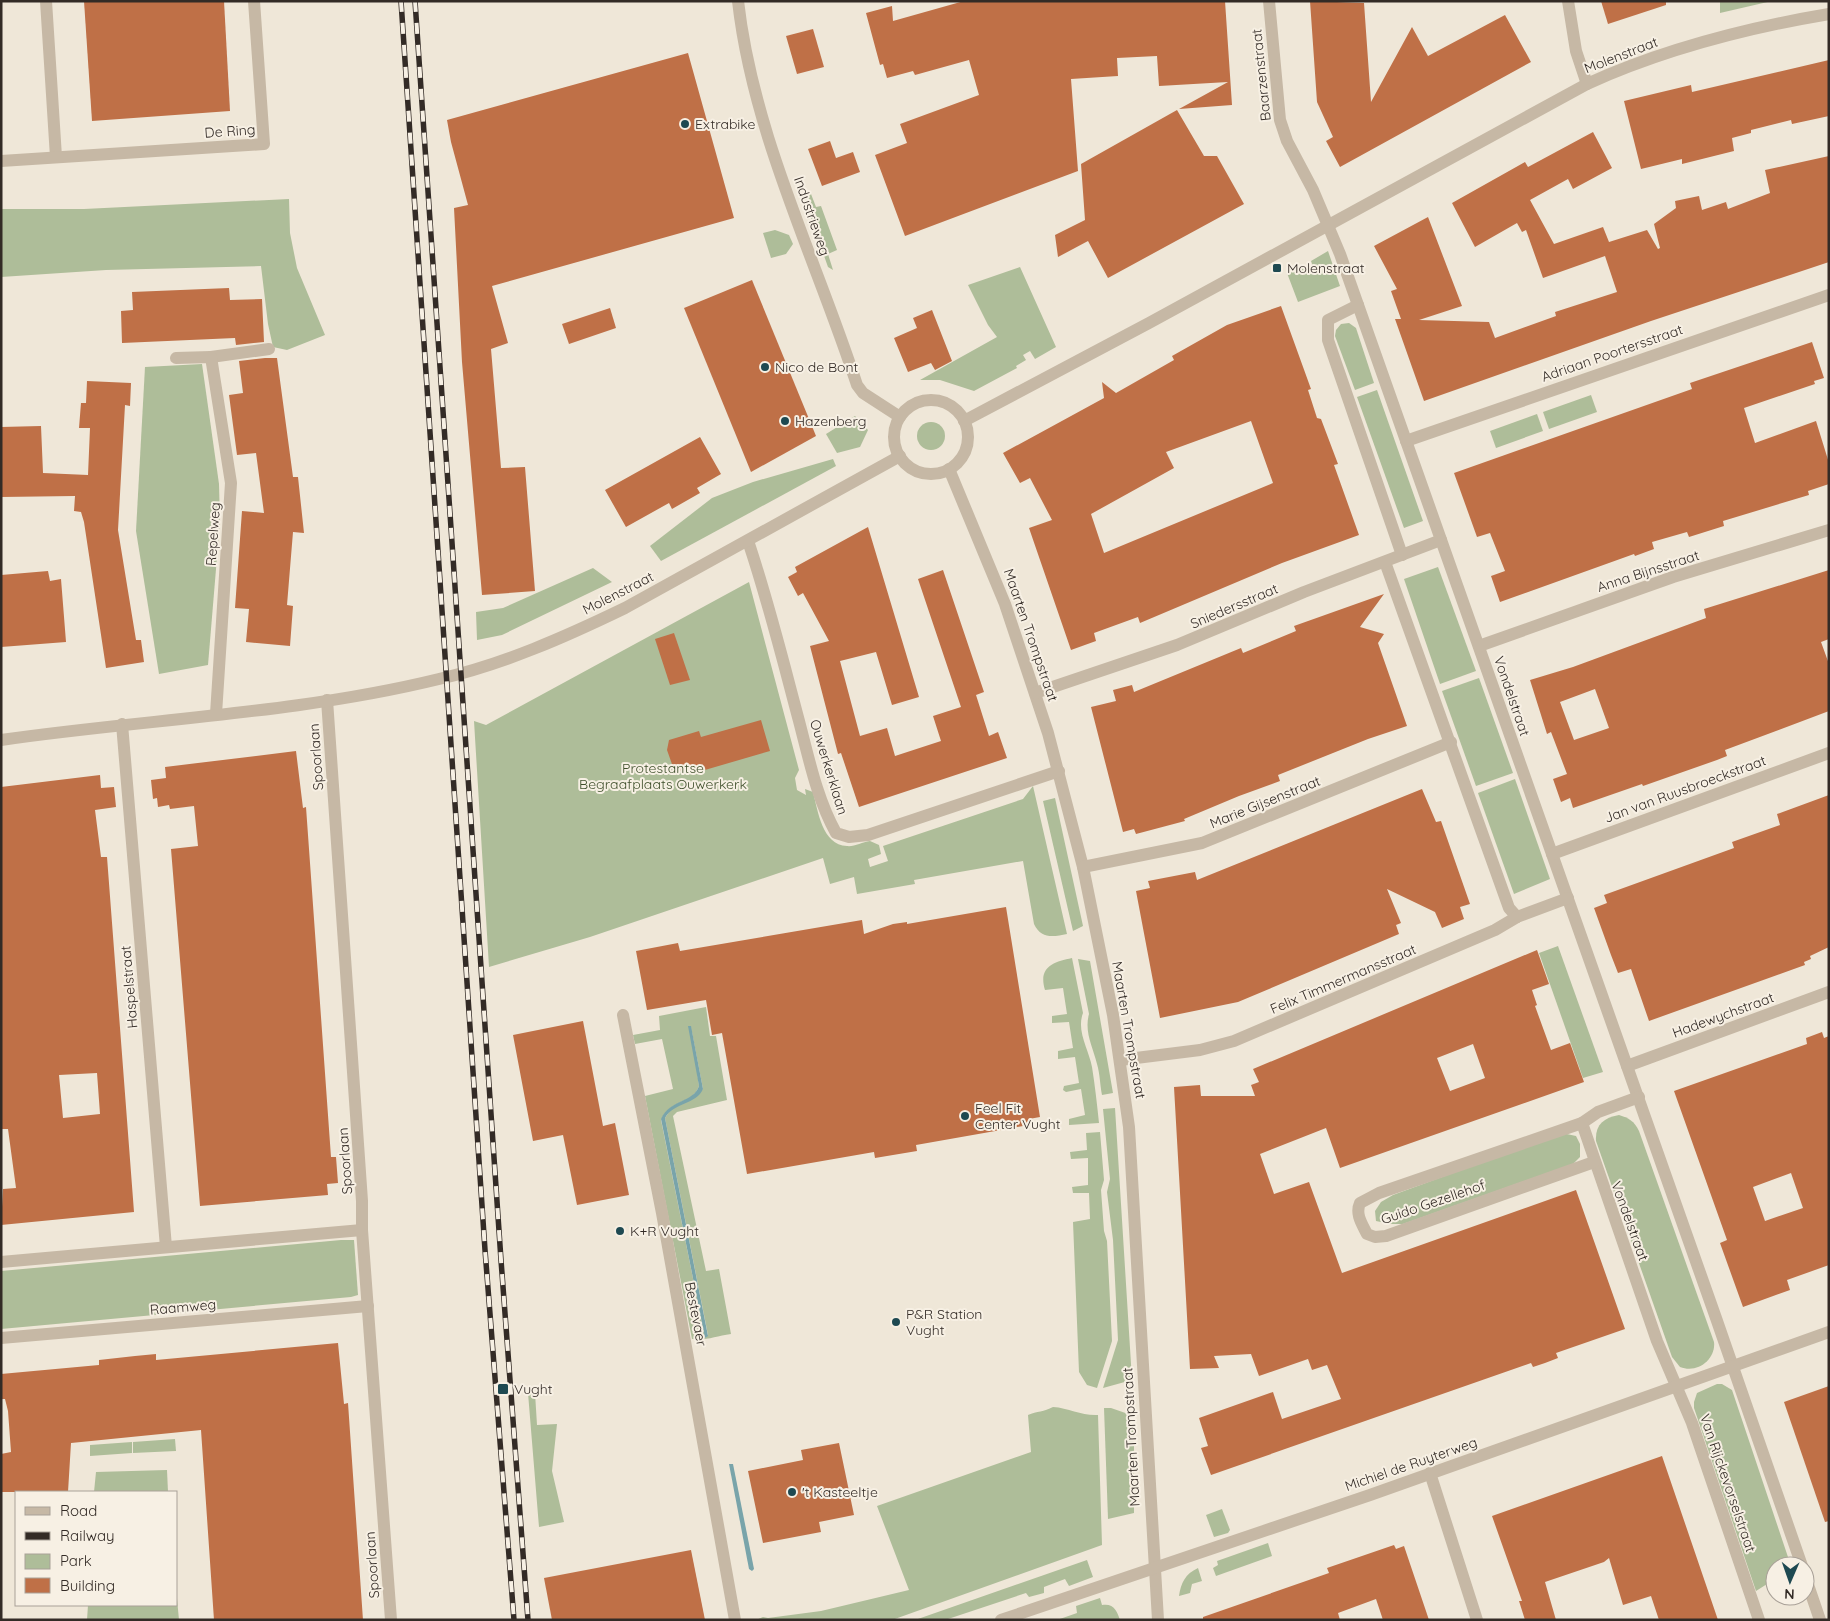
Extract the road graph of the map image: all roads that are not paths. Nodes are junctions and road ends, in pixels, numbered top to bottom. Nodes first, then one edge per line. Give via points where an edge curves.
1 (46, 1) edge
2 (254, 1) edge
3 (738, 1) edge
4 (1268, 1) edge
5 (1568, 1) edge
6 (1829, 14) edge
7 (1587, 84) junction
8 (56, 157) junction
9 (1, 161) edge
10 (1328, 225) junction
11 (1829, 295) edge
12 (1358, 305) junction
13 (269, 349) dead end
14 (211, 357) junction
15 (176, 358) dead end
16 (900, 417) junction
17 (964, 422) junction
18 (1406, 441) junction
19 (900, 456) junction
20 (949, 469) junction
21 (1829, 530) edge
22 (1442, 540) junction
23 (748, 541) junction
24 (1402, 555) junction
25 (1385, 562) junction
26 (1479, 646) junction
27 (1035, 693) junction
28 (327, 700) junction
29 (216, 714) junction
30 (122, 724) junction
31 (1, 740) edge
32 (1451, 742) junction
33 (1829, 753) edge
34 (1059, 770) junction
35 (1552, 854) junction
36 (1083, 867) junction
37 (1568, 898) junction
38 (1517, 917) junction
39 (1829, 992) edge
40 (623, 1014) dead end
41 (1120, 1060) junction
42 (1627, 1066) junction
43 (1639, 1097) junction
44 (1582, 1123) junction
45 (1594, 1162) junction
46 (362, 1230) junction
47 (166, 1247) junction
48 (1, 1262) edge
49 (368, 1306) junction
50 (1829, 1332) edge
51 (1, 1338) edge
52 (1734, 1366) junction
53 (1676, 1386) junction
54 (1430, 1474) junction
55 (1799, 1556) edge
56 (1154, 1568) junction
57 (1815, 1605) edge
58 (392, 1620) edge
59 (735, 1620) edge
60 (1001, 1620) edge
61 (1158, 1620) edge
62 (1477, 1620) edge
63 (1759, 1620) edge
64 (1820, 1620) edge

1 - 8 street
2 - 8 street, De Ring via 264,144
3 - 16 street, Industrieweg via 746,53 762,116 857,385 863,393
4 - 10 street, Baarzenstraat via 1280,120
5 - 7 street via 1576,51
6 - 7 street, Molenstraat via 1688,46
7 - 10 street, Molenstraat
8 - 9 street, De Ring
10 - 12 street, Vondelstraat
10 - 17 street, Molenstraat
11 - 18 street, Adriaan Poortersstraat
12 - 18 street, Vondelstraat
12 - 24 street via 1328,320 1328,340
13 - 14 street
14 - 15 street
14 - 29 street, Repelweg via 232,483
16 - 17 street via 911,406 935,400 957,410
16 - 19 street via 894,434
17 - 20 street via 968,436 965,452
18 - 22 street, Vondelstraat
19 - 20 street via 911,467 928,474
19 - 23 street, Molenstraat
20 - 27 street, Maarten Trompstraat via 990,563
21 - 26 street, Anna Bijnsstraat via 1673,577
22 - 24 street, Sniedersstraat
22 - 26 street, Vondelstraat
23 - 28 street, Molenstraat via 625,608 523,653 437,680
23 - 34 street, Ouwerkerklaan via 814,779 836,833 850,837 868,835
24 - 25 street, Sniedersstraat
25 - 27 street, Sniedersstraat via 1304,592 1177,646
25 - 32 street
26 - 35 street, Vondelstraat
27 - 34 street, Maarten Trompstraat
28 - 29 street
28 - 46 street, Spoorlaan
29 - 30 street
30 - 31 street
30 - 47 street, Haspelstraat
32 - 36 street, Marie Gijsenstraat via 1217,838
32 - 38 street via 1508,908
33 - 35 street, Jan van Ruusbroeckstraat
34 - 36 street, Maarten Trompstraat
35 - 37 street, Vondelstraat
36 - 41 street, Maarten Trompstraat
37 - 38 street, Felix Timmermansstraat
37 - 42 street, Vondelstraat
38 - 41 street, Felix Timmermansstraat via 1495,930 1234,1041 1200,1050
39 - 42 street, Hadewychstraat
40 - 59 street, Bestevaer
41 - 56 street, Maarten Trompstraat via 1136,1222
42 - 43 street, Vondelstraat
43 - 44 street via 1598,1112
43 - 52 street, Vondelstraat
44 - 45 street, Vondelstraat
44 - 45 street, Guido Gezellehof via 1379,1193 1360,1203 1357,1208 1359,1217 1367,1234 1386,1236
45 - 53 street, Vondelstraat
46 - 47 street
46 - 49 street, Spoorlaan
47 - 48 street
49 - 51 street, Raamweg
49 - 58 street, Spoorlaan
50 - 52 street, Michiel de Ruyterweg
52 - 53 street, Michiel de Ruyterweg
52 - 55 street
53 - 54 street, Michiel de Ruyterweg
53 - 63 street, Van Rijckevorselstraat via 1692,1423
54 - 56 street, Michiel de Ruyterweg
54 - 62 street
56 - 60 street, Michiel de Ruyterweg
56 - 61 street, Maarten Trompstraat
57 - 64 street

